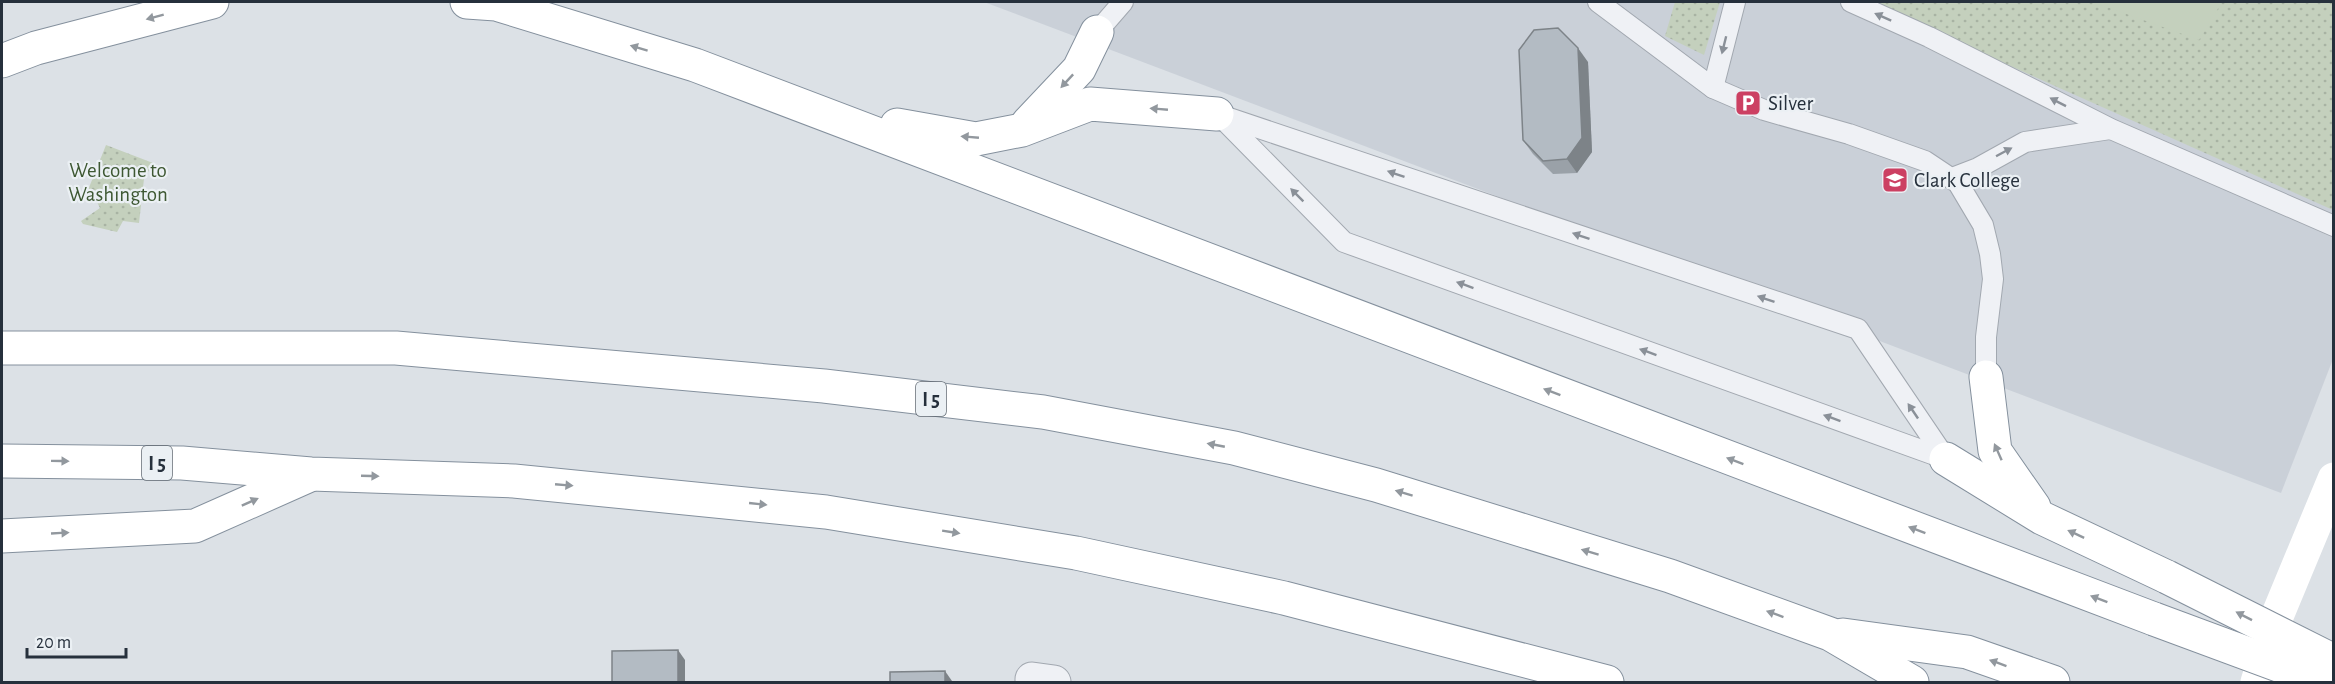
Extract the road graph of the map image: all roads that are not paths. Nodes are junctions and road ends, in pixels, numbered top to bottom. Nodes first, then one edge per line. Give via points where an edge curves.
1 (212, 2) edge
2 (467, 2) edge
3 (1123, 2) edge
4 (1598, 2) edge
5 (1735, 2) edge
6 (1851, 2) edge
7 (1097, 32) joint
8 (2, 61) edge
9 (1713, 88) junction
10 (820, 111) junction
11 (1217, 114) junction
12 (2111, 129) junction
13 (1022, 130) junction
14 (1952, 178) junction
15 (2334, 226) edge
16 (2, 348) edge
17 (1986, 377) joint
18 (1946, 459) junction
19 (2, 461) edge
20 (311, 474) junction
21 (2334, 479) edge
22 (2042, 518) junction
23 (2, 536) edge
24 (1830, 634) junction
25 (1486, 653) junction
26 (2334, 661) edge
27 (1532, 682) edge
28 (1606, 682) edge
29 (1912, 682) edge
30 (2054, 682) edge
31 (2258, 682) edge
32 (2324, 682) edge

1 -> 8 main road via 36,48
10 -> 2 main road via 695,65 496,4
3 - 7 lane
4 - 9 lane
5 -> 9 lane
12 -> 6 lane
7 -> 13 main road via 1078,69
9 - 14 lane via 1764,110 1925,161
13 -> 10 main road via 976,139
32 -> 10 main road, bridge
11 -> 13 main road via 1090,104
18 -> 11 lane via 1344,242
18 -> 11 lane via 1857,330
14 -> 12 lane via 2025,142
12 - 15 lane
14 - 17 lane via 1983,225 1990,254 1993,279
24 -> 16 main road, I 5 via 1670,576 1376,485 1234,448 1042,412 824,386 396,348
22 -> 17 main road via 1995,451
18 - 22 main road
19 -> 20 main road, I 5 via 182,463
23 -> 20 main road via 195,526
20 -> 25 main road, I 5 via 514,481 826,512 1077,553 1284,598
21 - 31 main road via 2278,615
26 -> 22 main road, bridge
24 - 29 main road, I 5
30 -> 24 main road via 1967,652
25 - 27 main road
25 - 28 main road, I 5

